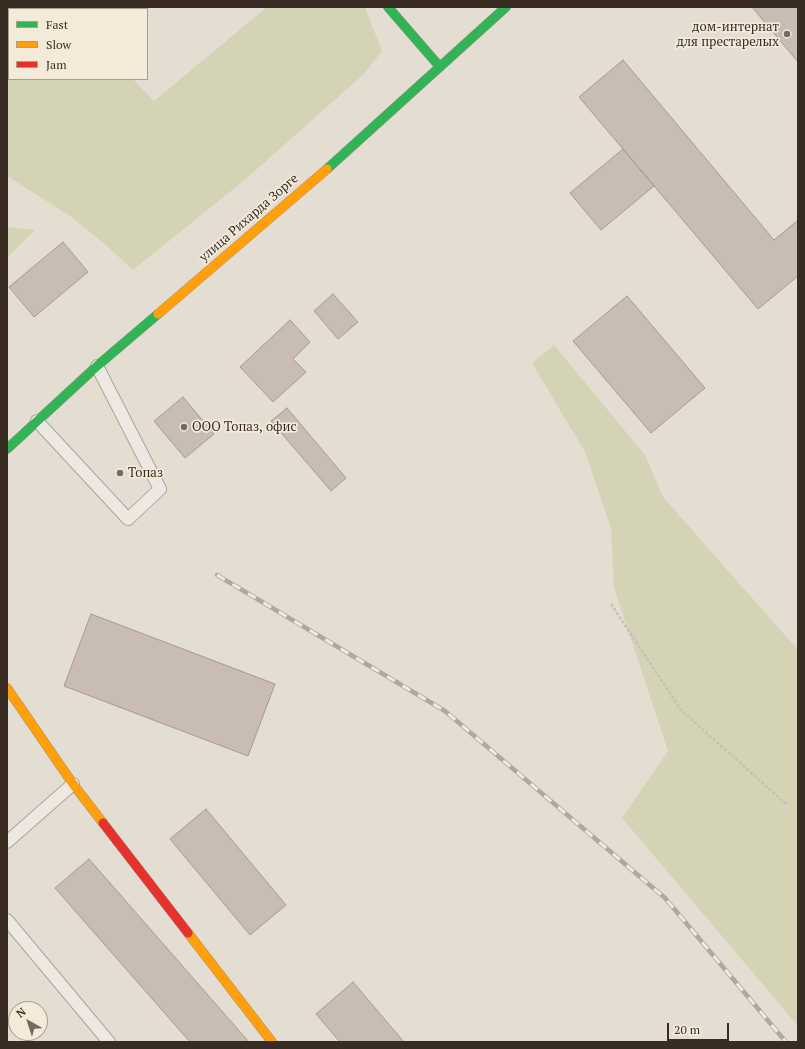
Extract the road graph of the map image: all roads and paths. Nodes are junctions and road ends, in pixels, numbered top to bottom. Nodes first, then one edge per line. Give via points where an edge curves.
1 (388, 7) edge
2 (506, 7) edge
3 (440, 67) junction
4 (97, 366) junction
5 (37, 421) junction
6 (7, 449) edge
7 (611, 604) dead end
8 (7, 688) edge
9 (73, 784) junction
10 (786, 804) dead end
11 (7, 842) edge
12 (7, 920) edge
13 (109, 1042) edge
14 (272, 1042) edge

1 - 3 main road
2 - 3 main road, улица Рихарда Зорге
3 - 4 main road, улица Рихарда Зорге via 358,142
4 - 5 main road, улица Рихарда Зорге
4 - 5 lane via 160,489 128,519
5 - 6 main road, улица Рихарда Зорге
7 - 10 path via 681,710
8 - 9 main road
9 - 11 lane
9 - 14 main road
12 - 13 lane

